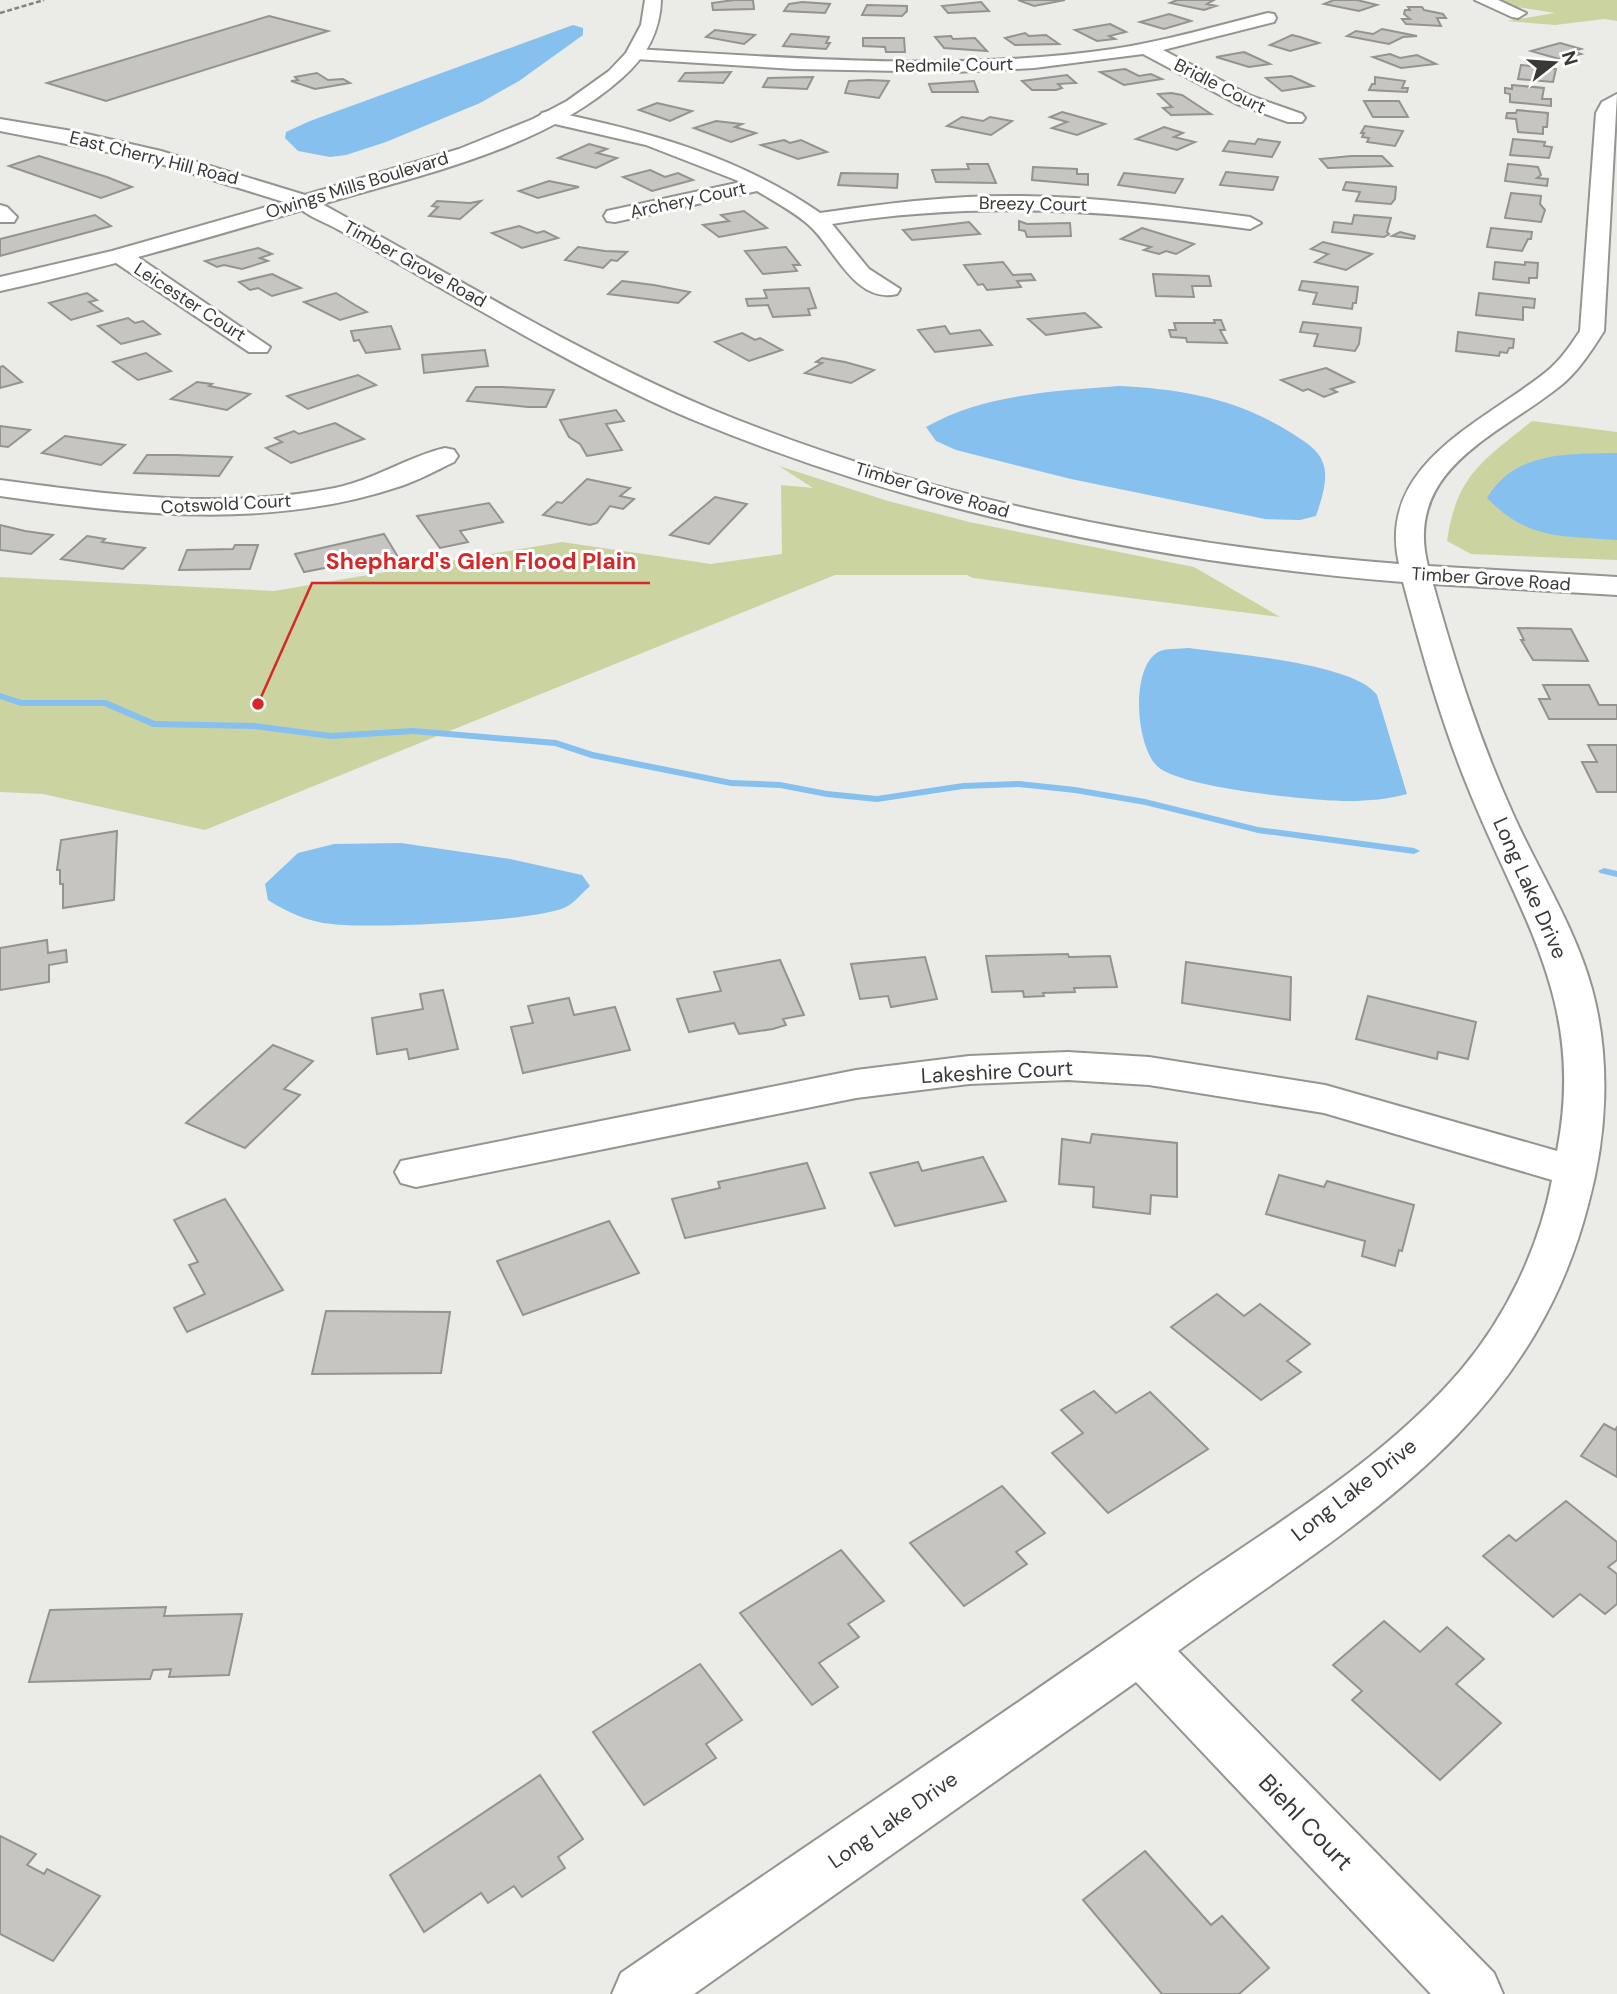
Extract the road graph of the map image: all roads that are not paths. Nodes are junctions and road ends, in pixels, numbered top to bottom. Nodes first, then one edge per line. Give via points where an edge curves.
1 (653, 0) edge
2 (1483, 0) edge
3 (1518, 13) dead end
4 (1268, 18) dead end
5 (1147, 50) junction
6 (635, 54) junction
7 (1617, 100) edge
8 (548, 117) junction
9 (1295, 118) dead end
10 (0, 125) edge
11 (1609, 175) edge
12 (761, 184) junction
13 (304, 202) junction
14 (615, 216) dead end
15 (815, 220) junction
16 (1250, 223) dead end
17 (121, 256) junction
18 (1607, 257) edge
19 (0, 284) edge
20 (889, 289) dead end
21 (258, 347) dead end
22 (445, 456) dead end
23 (0, 488) edge
24 (1417, 575) junction
25 (1617, 586) edge
26 (1575, 1171) junction
27 (416, 1172) dead end
28 (1140, 1648) junction
29 (642, 1994) edge
30 (1473, 1994) edge

1 - 6 street, Owings Mills Boulevard via 647,38
2 - 3 street
4 - 5 street, Redmile Court
5 - 6 street, Redmile Court via 1041,62 932,67
5 - 9 street, Bridle Court via 1244,100
6 - 8 street, Owings Mills Boulevard via 605,83
7 - 11 street, Long Lake Drive via 1606,113
8 - 12 street via 649,139
8 - 13 street, Owings Mills Boulevard via 467,151
10 - 13 street, East Cherry Hill Road via 126,147
11 - 18 street, Long Lake Drive
12 - 14 street, Archery Court
12 - 15 street
13 - 17 street, Owings Mills Boulevard
13 - 24 street, Timber Grove Road via 629,381 719,420 875,475 969,503 1084,529 1286,561
15 - 16 street, Breezy Court via 930,205 1020,202 1117,207
15 - 20 street via 861,275
17 - 19 street, Owings Mills Boulevard
17 - 21 street, Leicester Court
18 - 24 street, Long Lake Drive via 1592,331 1583,350 1460,444 1432,472 1412,516 1409,542
22 - 23 street, Cotswold Court via 391,481 255,506 162,509
24 - 25 street, Timber Grove Road
24 - 26 street, Long Lake Drive via 1449,691 1499,820 1563,956 1575,1001 1584,1072
26 - 27 street, Lakeshire Court via 1325,1099 1149,1071 1068,1066 969,1070 856,1084
26 - 28 street, Long Lake Drive via 1542,1280 1504,1348 1454,1408 1381,1474
28 - 29 street, Long Lake Drive
28 - 30 street, Biehl Court

